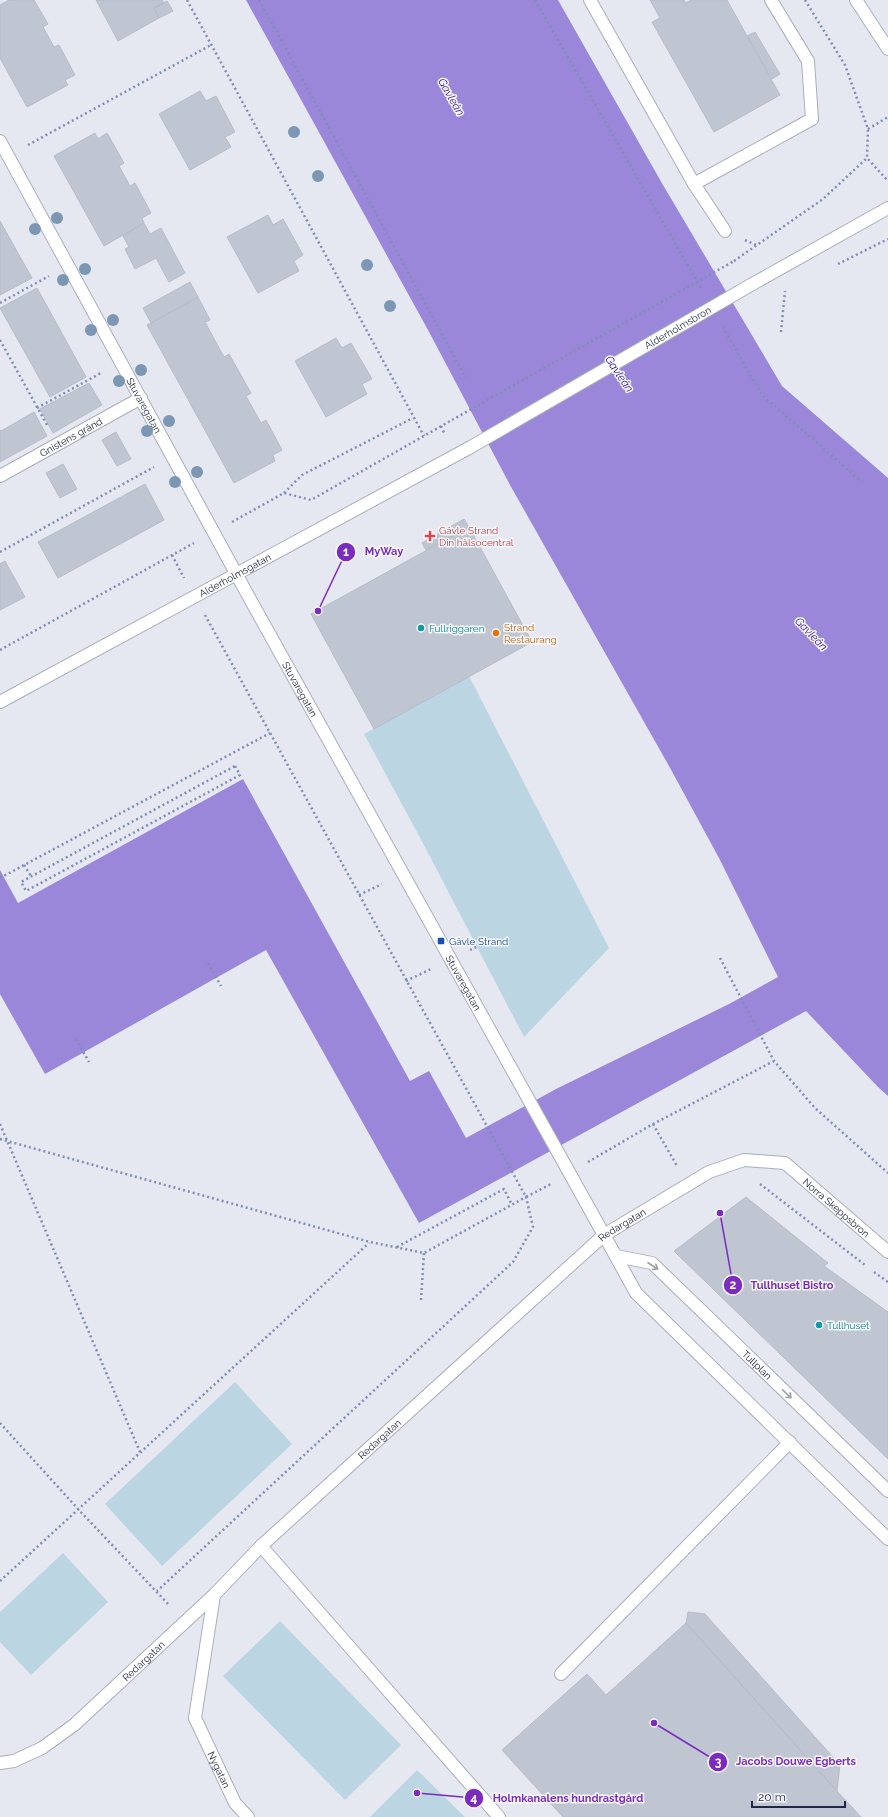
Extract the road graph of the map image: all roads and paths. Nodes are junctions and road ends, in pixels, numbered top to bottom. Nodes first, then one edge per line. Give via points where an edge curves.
1 (187, 0) edge
2 (259, 0) edge
3 (535, 0) edge
4 (590, 0) edge
5 (771, 0) edge
6 (805, 0) edge
7 (856, 0) edge
8 (212, 45) junction
9 (888, 49) edge
10 (888, 117) edge
11 (868, 129) junction
12 (0, 141) edge
13 (8, 156) junction
14 (867, 158) junction
15 (888, 181) edge
16 (694, 184) junction
17 (888, 208) edge
18 (725, 231) dead end
19 (50, 276) dead end
20 (703, 291) dead end
21 (785, 291) dead end
22 (0, 303) edge
23 (723, 326) dead end
24 (781, 332) dead end
25 (0, 340) edge
26 (104, 372) dead end
27 (466, 378) dead end
28 (141, 398) junction
29 (37, 408) junction
30 (413, 418) junction
31 (424, 436) junction
32 (57, 444) junction
33 (469, 448) joint
34 (156, 466) dead end
35 (0, 476) edge
36 (862, 482) dead end
37 (284, 494) junction
38 (214, 532) junction
39 (0, 552) edge
40 (172, 556) junction
41 (238, 574) junction
42 (195, 596) junction
43 (0, 650) edge
44 (0, 702) edge
45 (270, 733) junction
46 (24, 865) junction
47 (30, 876) junction
48 (0, 878) edge
49 (384, 883) dead end
50 (359, 895) junction
51 (720, 958) dead end
52 (208, 963) dead end
53 (221, 986) dead end
54 (76, 1039) dead end
55 (774, 1061) junction
56 (89, 1062) dead end
57 (0, 1124) edge
58 (0, 1139) edge
59 (7, 1141) junction
60 (785, 1163) joint
61 (569, 1173) junction
62 (888, 1173) edge
63 (758, 1183) dead end
64 (526, 1197) junction
65 (512, 1204) junction
66 (604, 1235) junction
67 (370, 1242) junction
68 (396, 1247) junction
69 (888, 1252) edge
70 (424, 1253) junction
71 (616, 1256) junction
72 (888, 1282) edge
73 (421, 1300) dead end
74 (0, 1423) edge
75 (790, 1442) junction
76 (140, 1452) junction
77 (888, 1491) edge
78 (78, 1509) junction
79 (888, 1539) edge
80 (261, 1546) junction
81 (0, 1581) edge
82 (157, 1591) junction
83 (214, 1595) junction
84 (185, 1622) junction
85 (561, 1674) dead end
86 (0, 1763) edge
87 (248, 1817) edge
88 (499, 1817) edge

1 - 8 path
2 - 27 path
3 - 20 path
4 - 16 street
5 - 16 street via 808,61 812,119
6 - 11 path via 845,65
7 - 9 street
8 - 13 path
8 - 30 path
10 - 11 path
11 - 14 path
12 - 13 street, Stuvaregatan
13 - 28 street, Stuvaregatan
14 - 15 path
14 - 31 path, bridge via 823,199 734,261
16 - 18 street
17 - 33 street, Alderholmsbron, bridge
19 - 22 path
21 - 24 path
23 - 36 path via 762,395
25 - 29 path
26 - 29 path
28 - 32 street, Gnistens gränd
28 - 38 street, Stuvaregatan
29 - 32 path
30 - 31 path
30 - 37 path via 302,475
31 - 37 path via 311,500
32 - 35 street, Gnistens gränd
33 - 41 street, Alderholmsgatan
34 - 39 path
37 - 38 path
38 - 40 path
38 - 41 street, Stuvaregatan
40 - 42 path
40 - 43 path
41 - 42 street, Alderholmsgatan
41 - 61 street, Stuvaregatan
42 - 44 street, Alderholmsgatan
42 - 45 path
45 - 46 path
45 - 50 path
46 - 47 path
46 - 48 path
47 - 47 path via 235,766 240,775 26,891 21,882
49 - 50 path
50 - 64 path
51 - 55 path
52 - 53 path
54 - 56 path
55 - 61 path via 653,1124
55 - 62 path via 815,1108
57 - 59 path
58 - 59 path
59 - 67 path
59 - 76 path
60 - 66 street, Redargatan via 744,1160 709,1172
60 - 69 street, Norra Skeppsbron
61 - 64 path
61 - 66 street, Stuvaregatan
63 - 72 path
64 - 65 path
64 - 82 path via 533,1227 513,1262
65 - 68 path via 504,1190
65 - 70 path
66 - 71 street, Stuvaregatan
66 - 80 street, Redargatan
67 - 68 path
67 - 76 path
68 - 70 path
70 - 73 path
71 - 75 street, Stuvaregatan via 636,1292
71 -> 77 street, Tullplan via 652,1264
74 - 78 path
75 - 79 street, Stuvaregatan
75 - 85 street
76 - 78 path
78 - 81 path
78 - 82 path
80 - 83 street, Redargatan
80 - 88 street
82 - 84 path
83 - 84 street, Redargatan
83 - 87 street, Nygatan via 195,1718 235,1803
84 - 86 street, Redargatan via 74,1725 42,1748 14,1762

